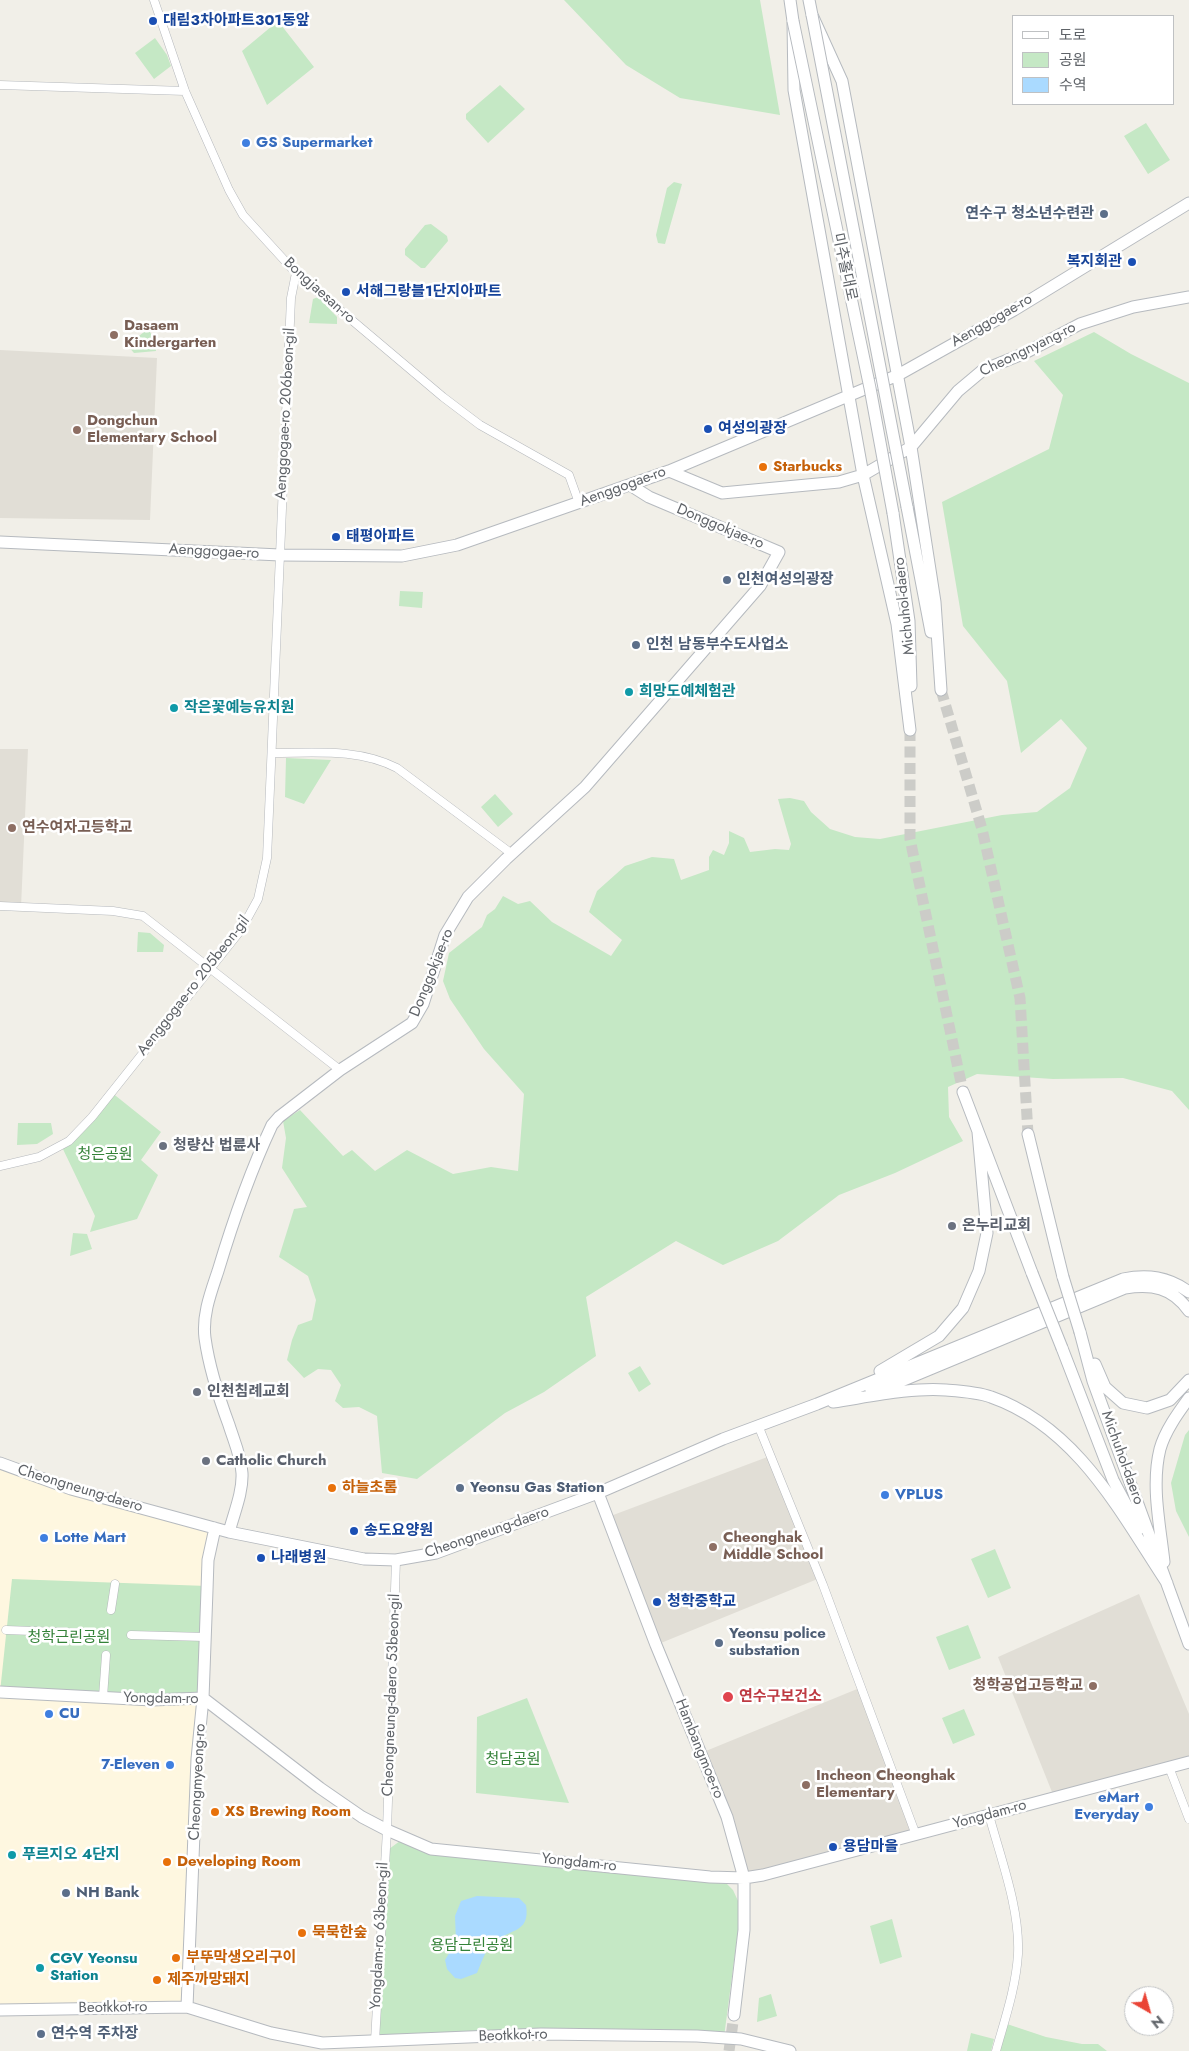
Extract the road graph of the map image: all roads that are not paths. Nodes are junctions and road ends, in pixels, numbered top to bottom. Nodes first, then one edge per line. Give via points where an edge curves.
1 (154, 0) edge
2 (790, 0) edge
3 (809, 0) edge
4 (812, 15) junction
5 (793, 21) junction
6 (0, 85) edge
7 (185, 91) junction
8 (1189, 203) edge
9 (296, 273) junction
10 (1189, 297) edge
11 (898, 375) junction
12 (850, 396) junction
13 (911, 447) junction
14 (669, 471) junction
15 (864, 475) junction
16 (630, 485) junction
17 (578, 503) junction
18 (907, 507) joint
19 (893, 513) joint
20 (0, 542) edge
21 (280, 555) junction
22 (272, 753) junction
23 (512, 854) junction
24 (0, 906) edge
25 (211, 968) junction
26 (340, 1070) junction
27 (963, 1092) tunnel mouth
28 (978, 1132) junction
29 (1028, 1134) tunnel mouth
30 (0, 1166) edge
31 (1189, 1292) edge
32 (1189, 1311) edge
33 (1080, 1332) junction
34 (1189, 1380) edge
35 (1189, 1398) edge
36 (816, 1404) junction
37 (758, 1425) junction
38 (0, 1463) edge
39 (598, 1493) junction
40 (215, 1528) junction
41 (229, 1532) junction
42 (396, 1560) junction
43 (1167, 1583) junction
44 (115, 1584) dead end
45 (111, 1610) dead end
46 (6, 1630) dead end
47 (86, 1633) dead end
48 (131, 1635) dead end
49 (205, 1637) junction
50 (1189, 1644) edge
51 (106, 1655) dead end
52 (0, 1692) edge
53 (103, 1697) junction
54 (203, 1698) junction
55 (1189, 1762) edge
56 (1169, 1767) junction
57 (989, 1815) junction
58 (1189, 1819) edge
59 (387, 1830) junction
60 (916, 1835) junction
61 (744, 1878) junction
62 (187, 2007) junction
63 (0, 2010) edge
64 (734, 2016) tunnel mouth
65 (375, 2042) junction
66 (790, 2051) edge
67 (996, 2051) edge

1 - 7 street, Bongjaesan-ro
2 - 5 main road
3 - 4 main road
4 - 11 main road via 842,81
4 - 18 main road, 미추홀대로, bridge
5 - 12 main road via 794,90
5 - 19 main road, 미추홀대로, bridge
6 - 7 street
7 - 9 street, Bongjaesan-ro via 243,215
8 - 11 main road, Aenggogae-ro via 1014,310
9 - 17 street, Bongjaesan-ro via 450,403 480,425 569,476
9 - 21 street, Aenggogae-ro 206beon-gil via 291,298
10 - 13 main road, Cheongnyang-ro via 1133,307 1080,324 983,370 958,391
11 - 12 main road, Aenggogae-ro
11 - 13 main road
12 - 14 main road, Aenggogae-ro
12 - 15 main road
13 - 15 main road, Cheongnyang-ro
13 - 18 main road, Michuhol-daero via 935,602 942,690
14 - 15 main road, Cheongnyang-ro via 722,493 839,482
14 - 16 main road, Aenggogae-ro
15 - 19 main road, Michuhol-daero via 897,624 910,730 911,644
16 - 17 main road, Aenggogae-ro
16 - 23 main road, Donggokjae-ro via 649,497 779,552 760,586 585,787
17 - 21 main road, Aenggogae-ro via 456,545 402,556
20 - 21 main road, Aenggogae-ro
21 - 22 street, Aenggogae-ro 205beon-gil
22 - 23 street via 343,752 382,760
22 - 25 street, Aenggogae-ro 205beon-gil via 267,858 258,899 241,930
23 - 26 main road, Donggokjae-ro via 468,897 445,935 423,1004 412,1023
24 - 25 street via 113,911 143,916
25 - 26 street
25 - 30 street, Aenggogae-ro 205beon-gil via 92,1117 69,1141 39,1157
26 - 41 main road, Donggokjae-ro via 272,1125 244,1190 208,1303 205,1336 242,1474
27 - 28 main road
28 - 36 main road via 987,1233 979,1271 963,1308 939,1336 859,1384
28 - 43 main road, Michuhol-daero, bridge via 1113,1480
29 - 33 main road, bridge
31 - 36 main road via 1160,1278 1140,1275 1123,1279
32 - 36 main road via 1173,1295 1160,1288 1144,1285 1125,1288 899,1382
33 - 34 main road via 1105,1387 1123,1403 1147,1408 1170,1400
33 - 43 main road, Michuhol-daero via 1094,1381
35 - 43 main road via 1161,1448 1156,1478
36 - 37 main road, Cheongneung-daero
36 - 43 main road via 894,1392 944,1390 990,1396 1038,1420 1062,1438 1088,1466
37 - 39 main road, Cheongneung-daero
37 - 60 street via 834,1613
38 - 40 main road, Cheongneung-daero via 71,1489
39 - 42 main road, Cheongneung-daero via 436,1553
39 - 61 main road, Hambangmoe-ro via 727,1817
40 - 41 main road, Cheongneung-daero
40 - 49 main road, Cheongmyeong-ro via 208,1560
41 - 42 main road, Cheongneung-daero via 364,1559
42 - 59 street, Cheongneung-daero 53beon-gil
43 - 50 main road, Michuhol-daero
44 - 45 street
46 - 47 street
48 - 49 street
49 - 54 main road, Cheongmyeong-ro
51 - 53 street
52 - 53 main road, Yongdam-ro
53 - 54 main road, Yongdam-ro via 152,1700
54 - 59 main road, Yongdam-ro via 320,1788
54 - 62 main road, Cheongmyeong-ro via 197,1759
55 - 56 main road, Yongdam-ro
56 - 57 main road, Yongdam-ro
56 - 58 street
57 - 60 main road, Yongdam-ro
57 - 67 street via 1014,1910 1018,1954
59 - 61 main road, Yongdam-ro via 431,1849
59 - 65 street, Yongdam-ro 63beon-gil
60 - 61 main road, Yongdam-ro
61 - 64 main road, Hambangmoe-ro via 744,1930
62 - 63 main road, Beotkkot-ro
62 - 65 main road, Beotkkot-ro via 272,2033 322,2043
65 - 66 main road, Beotkkot-ro via 541,2034 697,2036 741,2039

